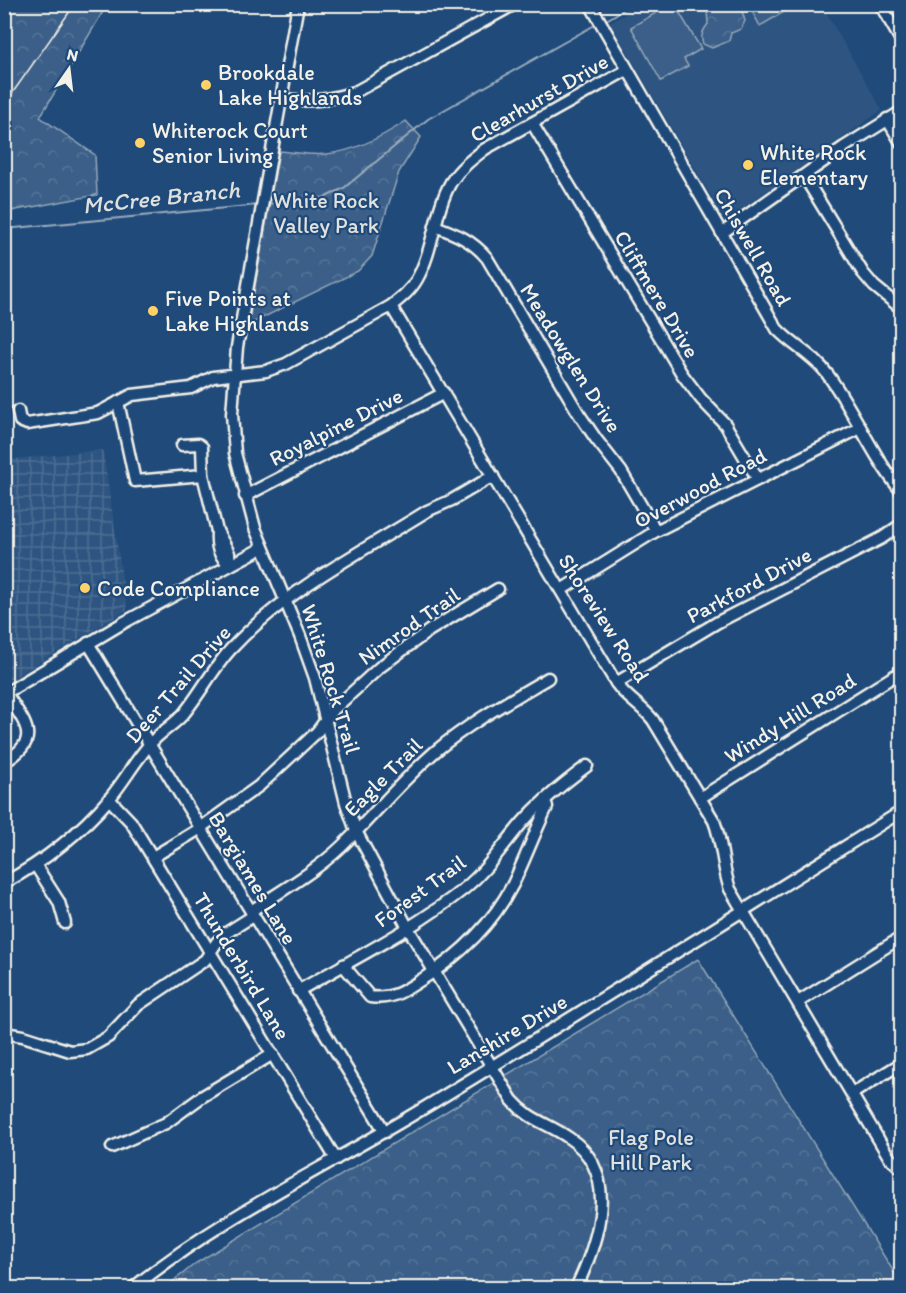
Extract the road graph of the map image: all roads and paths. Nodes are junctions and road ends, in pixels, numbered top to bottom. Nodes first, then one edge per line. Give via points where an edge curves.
1 (298, 4) edge
2 (515, 4) edge
3 (591, 4) edge
4 (880, 4) edge
5 (902, 42) edge
6 (627, 70) junction
7 (280, 99) junction
8 (902, 111) edge
9 (887, 119) junction
10 (532, 123) junction
11 (902, 144) edge
12 (804, 176) junction
13 (435, 226) junction
14 (722, 233) junction
15 (391, 306) junction
16 (902, 309) edge
17 (234, 375) junction
18 (444, 393) junction
19 (118, 402) junction
20 (18, 411) dead end
21 (860, 428) junction
22 (182, 445) dead end
23 (203, 475) junction
24 (493, 477) junction
25 (757, 478) junction
26 (902, 492) edge
27 (245, 496) junction
28 (902, 524) edge
29 (656, 531) junction
30 (262, 548) junction
31 (230, 565) junction
32 (498, 589) dead end
33 (561, 590) junction
34 (285, 599) junction
35 (88, 643) junction
36 (902, 671) edge
37 (548, 678) dead end
38 (616, 683) junction
39 (5, 694) edge
40 (326, 720) junction
41 (149, 744) junction
42 (4, 762) edge
43 (588, 766) dead end
44 (700, 798) junction
45 (109, 799) junction
46 (545, 800) junction
47 (902, 811) edge
48 (200, 828) junction
49 (356, 831) junction
50 (153, 857) junction
51 (36, 866) junction
52 (4, 883) edge
53 (743, 910) junction
54 (252, 914) junction
55 (65, 923) dead end
56 (408, 928) junction
57 (902, 938) edge
58 (211, 952) junction
59 (343, 965) junction
60 (434, 972) junction
61 (298, 991) junction
62 (798, 1002) junction
63 (4, 1033) edge
64 (273, 1054) junction
65 (902, 1062) edge
66 (492, 1067) junction
67 (853, 1093) junction
68 (385, 1132) junction
69 (112, 1147) dead end
70 (336, 1159) junction
71 (902, 1168) edge
72 (133, 1288) edge
73 (576, 1288) edge

1 - 7 street, White Rock Trail
2 - 7 street via 355,92 309,102
3 - 6 street, Chiswell Road
4 - 5 street
6 - 10 street, Clearhurst Drive
6 - 14 street, Chiswell Road
7 - 17 street, White Rock Trail
8 - 9 street
9 - 11 street
9 - 12 street
10 - 13 street, Clearhurst Drive via 485,149 460,170 446,192
10 - 25 street, Cliffmere Drive via 682,374 725,424
12 - 14 street
12 - 16 street via 863,273
13 - 15 street, Clearhurst Drive via 416,280
13 - 29 street, Meadowglen Drive via 472,242 487,258 579,414 621,471
14 - 21 street, Chiswell Road via 777,329 821,366
15 - 17 street, Clearhurst Drive via 275,368
15 - 18 street, Shoreview Road
17 - 19 street, Clearhurst Drive via 213,377 191,388 140,393
17 - 27 street, White Rock Trail via 232,433
18 - 24 street, Shoreview Road
18 - 27 street, Royalpine Drive
19 - 20 street, Clearhurst Drive via 98,413 27,424 20,421
19 - 23 street via 135,481
21 - 25 street, Overwood Road
21 - 26 street, Chiswell Road
22 - 23 street via 202,447
23 - 31 street via 218,531 216,545
24 - 33 street, Shoreview Road
24 - 34 street, Deer Trail Drive via 428,511
25 - 29 street, Overwood Road
27 - 30 street, White Rock Trail
28 - 38 street, Parkford Drive via 718,622
29 - 33 street, Overwood Road
30 - 31 street
30 - 34 street, White Rock Trail
31 - 35 street
32 - 40 street, Nimrod Trail via 408,645
33 - 38 street, Shoreview Road
34 - 40 street, White Rock Trail via 315,678
34 - 41 street, Deer Trail Drive via 230,650 184,714
35 - 39 street
35 - 41 street, Bargiames Lane
36 - 44 street, Windy Hill Road
37 - 49 street, Eagle Trail via 438,749
38 - 44 street, Shoreview Road via 653,720
39 - 42 street via 28,735 20,752
40 - 48 street, Nimrod Trail via 259,786
40 - 49 street, White Rock Trail
41 - 45 street, Deer Trail Drive
41 - 48 street, Bargiames Lane
43 - 46 street, Forest Trail
44 - 53 street, Shoreview Road via 716,828 730,889
45 - 50 street, Thunderbird Lane via 131,822
45 - 51 street, Deer Trail Drive
46 - 56 street, Forest Trail via 465,888
46 - 60 street via 547,807 504,900 477,935
47 - 53 street, Lanshire Drive
48 - 50 street, Nimrod Trail
48 - 54 street, Bargiames Lane
49 - 54 street, Eagle Trail via 327,859
49 - 56 street, White Rock Trail
50 - 58 street, Thunderbird Lane
51 - 52 street, Deer Trail Drive
51 - 55 street via 59,902
53 - 62 street, Shoreview Road
53 - 66 street, Lanshire Drive
54 - 58 street, Eagle Trail via 226,933
54 - 61 street, Bargiames Lane
56 - 59 street, Forest Trail
56 - 60 street, White Rock Trail
57 - 62 street
58 - 63 street, Eagle Trail via 138,1005 108,1037 87,1049 69,1051
58 - 64 street, Thunderbird Lane
59 - 60 street via 370,997 382,999 396,996
59 - 61 street, Forest Trail
60 - 66 street, White Rock Trail
61 - 68 street, Bargiames Lane
62 - 67 street, Shoreview Road
64 - 69 street via 166,1123
64 - 70 street, Thunderbird Lane
65 - 67 street
66 - 68 street, Lanshire Drive
66 - 73 street, White Rock Trail via 518,1107 578,1143 596,1168 601,1218 591,1256
67 - 71 street, Shoreview Road via 890,1157
68 - 70 street, Lanshire Drive
70 - 72 street, Lanshire Drive via 205,1236

